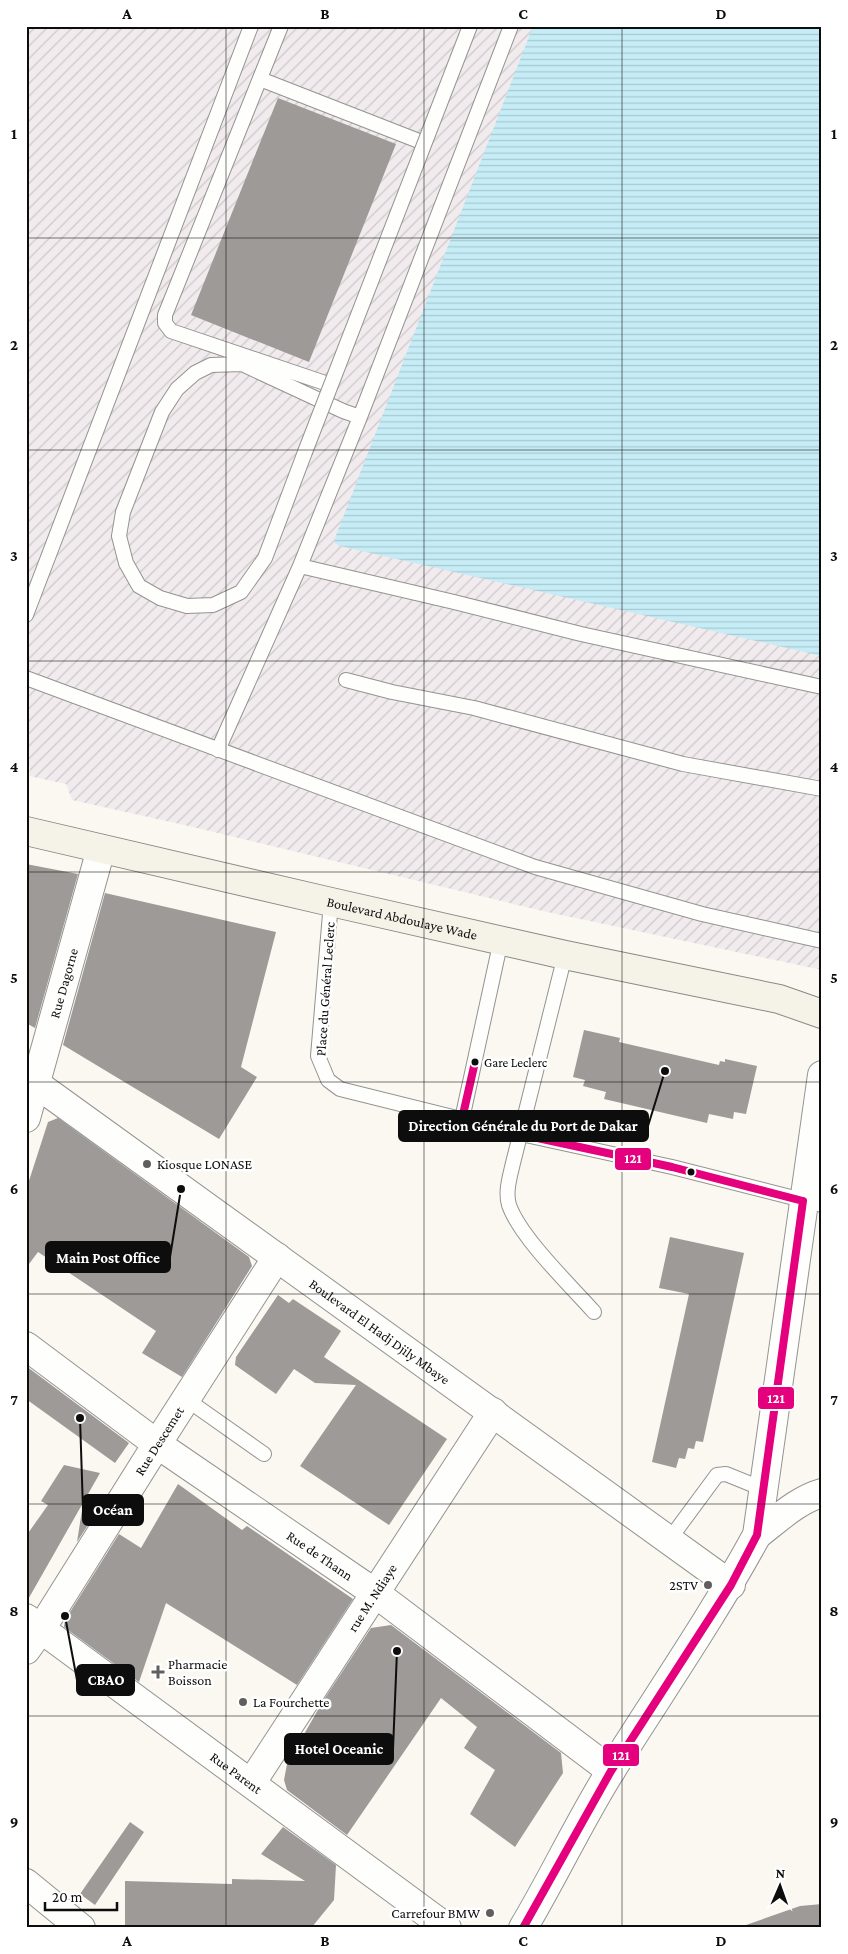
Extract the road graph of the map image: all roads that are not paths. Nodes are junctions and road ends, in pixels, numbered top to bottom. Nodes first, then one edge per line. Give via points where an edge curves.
1 (251, 26) edge
2 (281, 26) edge
3 (470, 26) edge
4 (511, 26) edge
5 (260, 79) junction
6 (424, 143) junction
7 (331, 385) junction
8 (360, 417) junction
9 (300, 566) junction
10 (26, 615) edge
11 (26, 678) edge
12 (346, 680) dead end
13 (822, 687) edge
14 (218, 750) junction
15 (822, 789) edge
16 (26, 831) edge
17 (101, 849) junction
18 (331, 902) junction
19 (501, 940) junction
20 (822, 941) edge
21 (565, 955) junction
22 (779, 999) junction
23 (822, 1001) edge
24 (822, 1014) edge
25 (822, 1075) edge
26 (31, 1083) edge
27 (26, 1118) edge
28 (462, 1119) junction
29 (521, 1134) junction
30 (812, 1203) edge
31 (277, 1257) junction
32 (594, 1312) dead end
33 (26, 1346) edge
34 (186, 1399) junction
35 (493, 1412) junction
36 (157, 1444) junction
37 (264, 1454) dead end
38 (763, 1489) junction
39 (822, 1493) edge
40 (757, 1535) junction
41 (669, 1540) junction
42 (730, 1584) junction
43 (375, 1593) junction
44 (31, 1632) edge
45 (611, 1771) junction
46 (252, 1782) junction
47 (26, 1883) edge
48 (81, 1928) edge
49 (447, 1928) edge
50 (523, 1928) edge

1 - 10 lane
2 - 5 lane
3 - 6 lane, bridge
4 - 8 lane
5 - 6 lane
5 - 7 lane via 165,315 165,323 171,331
6 - 7 lane, bridge
7 - 8 lane, bridge via 328,394 324,402 321,410 302,461 265,558 241,592 213,605 187,606 160,598 139,586 126,563 119,536 123,512 162,412 177,389 195,374 210,365 242,364 292,388 301,391 309,395 318,399 326,403 343,411
8 - 9 lane
9 - 13 lane via 581,634
9 - 14 lane
11 - 14 lane
12 - 15 lane via 474,708 684,764
14 - 20 lane via 535,867 702,914
16 - 17 street, Boulevard Abdoulaye Wade
17 - 18 street, Boulevard Abdoulaye Wade
17 - 26 street, Rue Dagorne
18 - 19 street, Boulevard Abdoulaye Wade
18 - 28 lane, Place du Général Leclerc via 318,1056 328,1080 340,1089
19 - 21 street, Boulevard Abdoulaye Wade
19 - 28 lane
21 - 22 street, Boulevard Abdoulaye Wade
21 - 29 lane
22 - 23 street, Boulevard Abdoulaye Wade
22 - 24 street, Boulevard Abdoulaye Wade
25 - 30 street
26 - 27 street, Rue Dagorne
26 - 31 street, Boulevard El Hadj Djily Mbaye
28 - 29 lane, Place du Général Leclerc
29 - 30 lane, Place du Général Leclerc via 672,1167
29 - 32 lane via 508,1185 508,1204 530,1241
30 - 38 street
31 - 34 street, Rue Descemet
31 - 35 street, Boulevard El Hadj Djily Mbaye
33 - 36 street, Rue de Thann
34 - 36 street, Rue Descemet
34 - 37 lane
35 - 41 street, Boulevard El Hadj Djily Mbaye
35 - 43 street, rue M. Ndiaye
36 - 43 street, Rue de Thann
36 - 44 street, Rue Descemet
38 - 40 street
38 - 41 lane via 726,1474 717,1475
39 - 40 street via 799,1503
40 - 42 street
41 - 42 street, Boulevard El Hadj Djily Mbaye
42 - 45 street
43 - 45 street, Rue de Thann
43 - 46 street, rue M. Ndiaye
44 - 46 street, Rue Parent
45 - 50 street
46 - 49 street, Rue Parent
47 - 48 street

